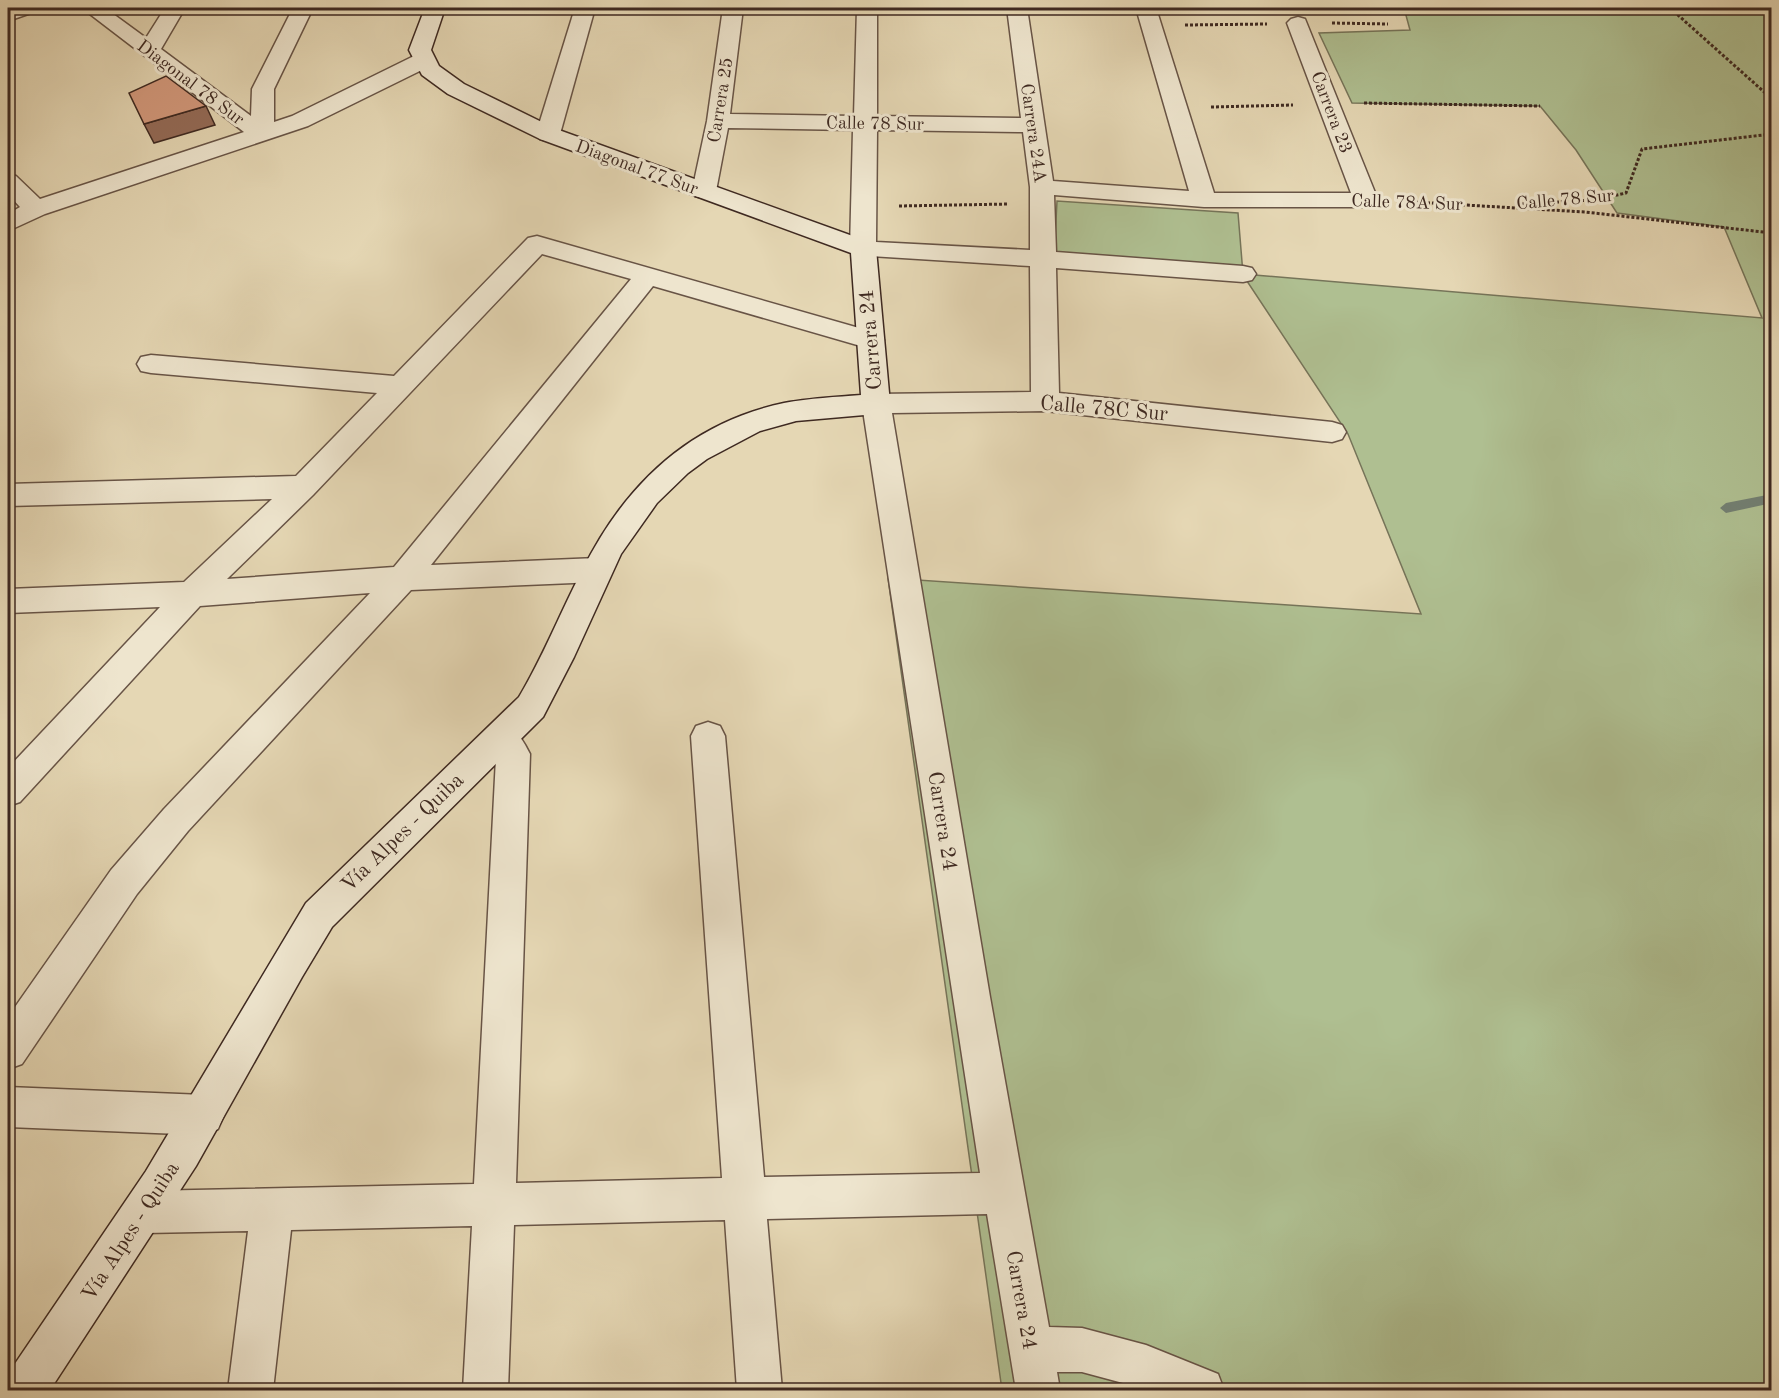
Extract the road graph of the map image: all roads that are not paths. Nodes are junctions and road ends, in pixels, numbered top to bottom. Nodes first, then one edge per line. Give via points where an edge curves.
1 (27, 8) edge
2 (92, 8) edge
3 (175, 8) edge
4 (303, 8) edge
5 (435, 8) edge
6 (585, 8) edge
7 (733, 8) edge
8 (867, 8) edge
9 (1017, 8) edge
10 (1146, 8) edge
11 (8, 15) edge
12 (1298, 23) dead end
13 (149, 50) junction
14 (424, 60) junction
15 (718, 121) junction
16 (865, 122) junction
17 (1032, 125) junction
18 (548, 134) junction
19 (262, 135) junction
20 (8, 181) edge
21 (704, 191) junction
22 (1042, 195) junction
23 (1366, 200) joint
24 (1204, 201) junction
25 (36, 209) junction
26 (8, 223) edge
27 (863, 249) junction
28 (1043, 259) junction
29 (1243, 274) dead end
30 (648, 275) junction
31 (871, 340) junction
32 (151, 364) dead end
33 (400, 386) junction
34 (1045, 401) junction
35 (876, 404) junction
36 (1332, 432) dead end
37 (303, 487) junction
38 (8, 495) edge
39 (597, 570) junction
40 (402, 578) junction
41 (192, 594) junction
42 (8, 601) edge
43 (708, 736) dead end
44 (500, 738) junction
45 (8, 791) edge
46 (8, 1050) edge
47 (8, 1107) edge
48 (204, 1115) junction
49 (1004, 1193) junction
50 (745, 1200) junction
51 (494, 1205) junction
52 (273, 1210) junction
53 (145, 1212) junction
54 (1030, 1349) junction
55 (24, 1390) edge
56 (249, 1390) edge
57 (486, 1390) edge
58 (760, 1390) edge
59 (1038, 1390) edge
60 (1202, 1390) edge

1 - 11 street
2 - 13 street, Diagonal 78 Sur
3 - 13 street
4 - 19 street via 263,89
5 - 14 street via 422,39 420,50
6 - 18 street
7 - 15 street, Carrera 25
8 - 16 street, Carrera 24
9 - 17 street, Carrera 24A
10 - 24 street
12 - 23 street, Carrera 23
13 - 19 street, Diagonal 78 Sur
14 - 18 street, Diagonal 77 Sur via 456,89
14 - 19 street via 300,121
15 - 16 street, Calle 78 Sur
15 - 21 street, Carrera 25
16 - 17 street, Calle 78 Sur
16 - 27 street, Carrera 24
17 - 22 street, Carrera 24A
18 - 21 street, Diagonal 77 Sur
19 - 25 street
20 - 25 street
21 - 27 street, Diagonal 77 Sur
22 - 24 street, Calle 78A Sur
22 - 28 street, Carrera 24A
23 - 24 street, Calle 78A Sur
25 - 26 street
27 - 28 street
27 - 31 street, Carrera 24
28 - 29 street
28 - 34 street, Carrera 24A
30 - 31 street
30 - 33 street via 537,244
30 - 40 street
31 - 35 street, Carrera 24
32 - 33 street
33 - 37 street
34 - 35 street, Calle 78C Sur
34 - 36 street, Calle 78C Sur
35 - 39 street, Vía Alpes - Quiba via 762,419 696,451 672,467 646,493
35 - 49 street, Carrera 24
37 - 38 street
37 - 41 street
39 - 40 street
39 - 44 street, Vía Alpes - Quiba via 548,679 531,707
40 - 41 street
40 - 46 street via 124,882
41 - 42 street
41 - 45 street
43 - 50 street
44 - 48 street, Vía Alpes - Quiba via 319,915
44 - 51 street via 513,754
47 - 48 street
48 - 53 street, Vía Alpes - Quiba
49 - 50 street
49 - 54 street, Carrera 24
50 - 51 street
50 - 58 street
51 - 52 street
51 - 57 street
52 - 53 street
52 - 56 street
53 - 55 street, Vía Alpes - Quiba
54 - 59 street, Carrera 24
54 - 60 street via 1082,1350 1146,1367

